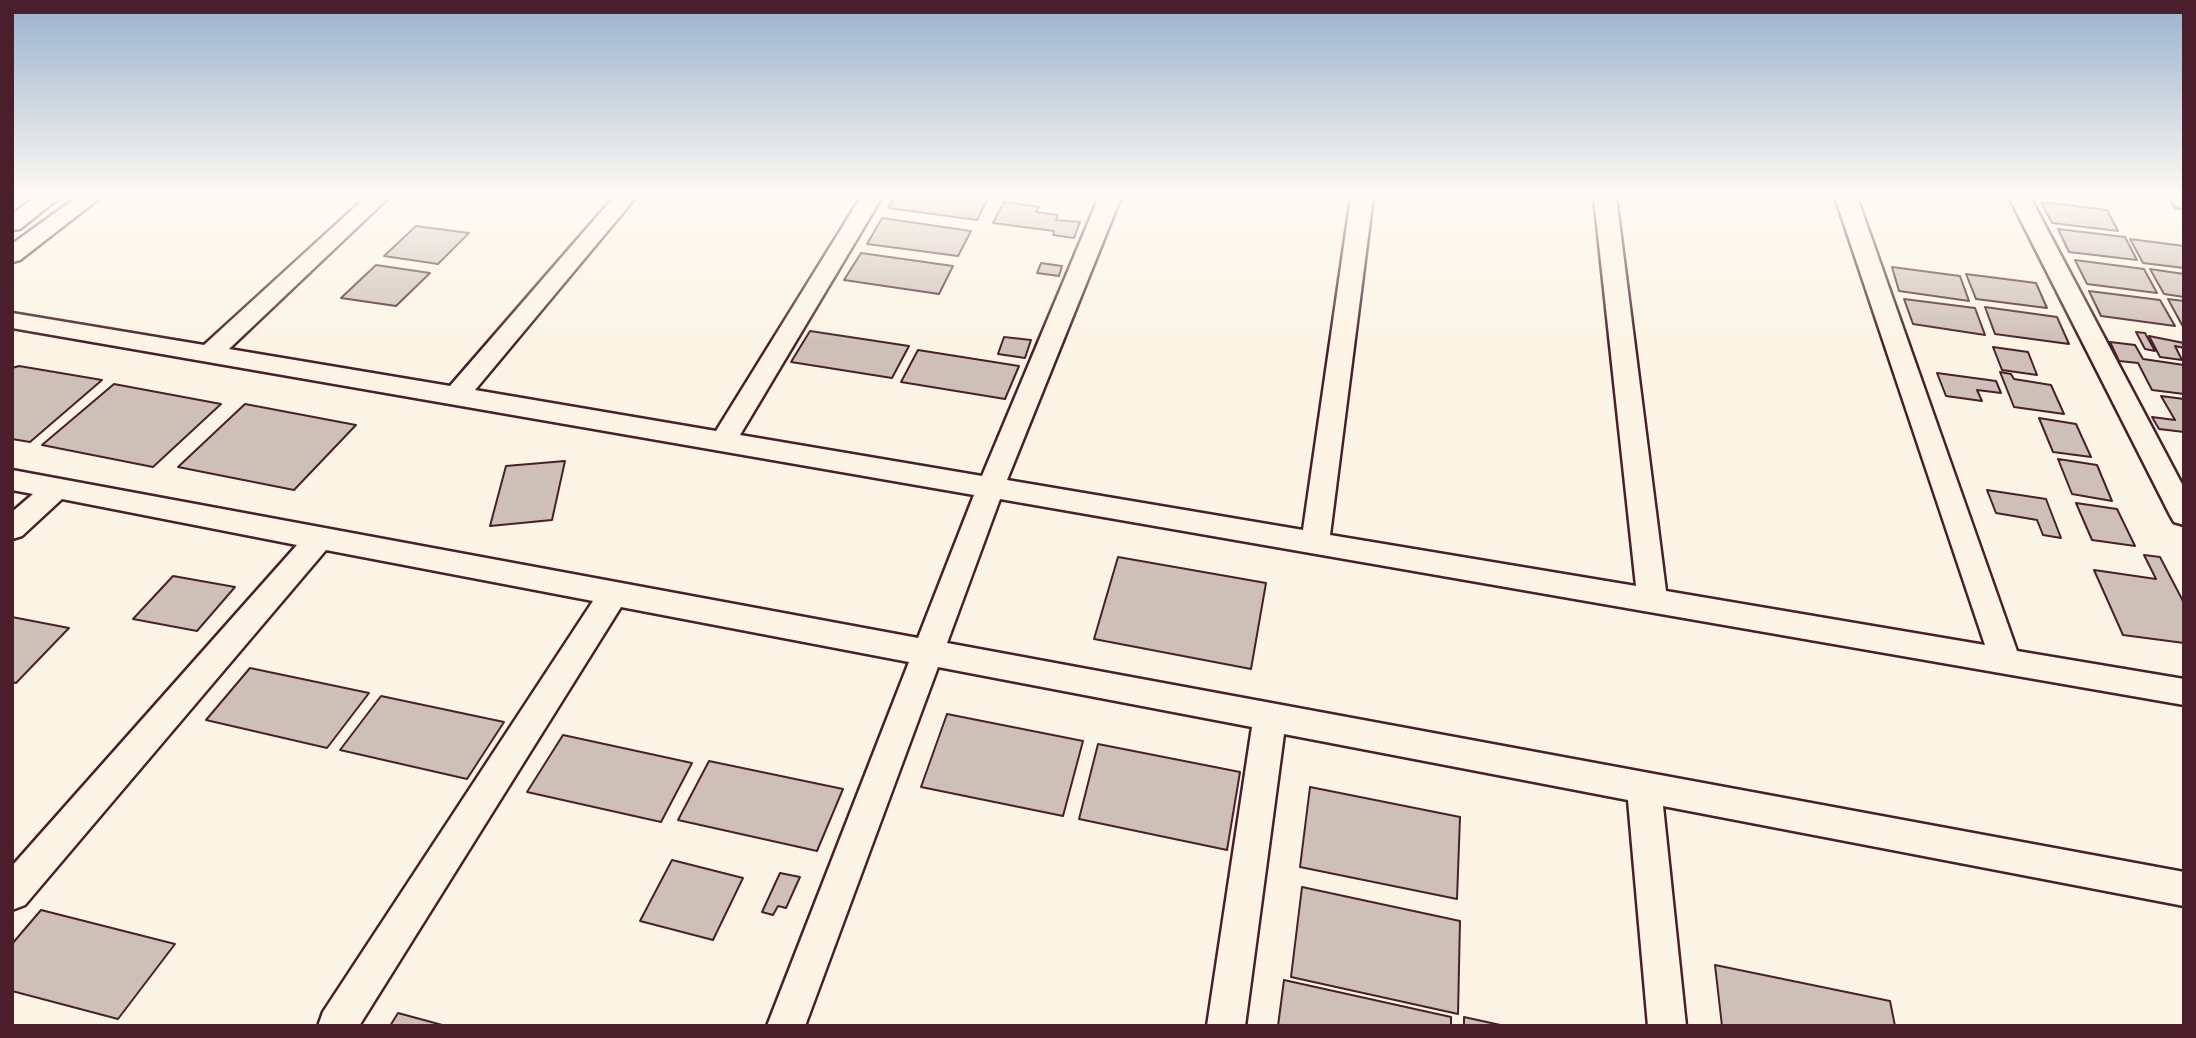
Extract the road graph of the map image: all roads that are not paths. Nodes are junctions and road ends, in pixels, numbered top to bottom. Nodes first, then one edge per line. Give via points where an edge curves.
1 (26, 245) edge
2 (327, 245) edge
3 (585, 245) edge
4 (843, 245) edge
5 (1090, 245) edge
6 (1355, 245) edge
7 (1611, 245) edge
8 (1863, 245) edge
9 (2044, 245) edge
10 (12, 256) edge
11 (12, 320) edge
12 (209, 354) junction
13 (456, 396) junction
14 (723, 442) junction
15 (12, 480) edge
16 (991, 486) junction
17 (57, 488) junction
18 (2184, 515) edge
19 (12, 528) edge
20 (320, 538) junction
21 (1315, 543) junction
22 (614, 593) junction
23 (1652, 601) junction
24 (929, 653) junction
25 (2006, 662) junction
26 (2184, 692) edge
27 (1270, 717) junction
28 (1644, 788) junction
29 (2184, 889) edge
30 (12, 893) edge
31 (337, 1026) edge
32 (786, 1026) edge
33 (1226, 1026) edge
34 (1667, 1026) edge

1 - 10 street
2 - 12 street
3 - 13 street
4 - 14 street
5 - 16 street
6 - 21 street
7 - 23 street
8 - 25 street
9 - 18 street
11 - 12 street
12 - 13 street
13 - 14 street
14 - 16 street
15 - 17 street
16 - 21 street
16 - 24 street
17 - 19 street
17 - 20 street
20 - 22 street
20 - 30 street
21 - 23 street
22 - 24 street
22 - 31 street
23 - 25 street
24 - 27 street
24 - 32 street
25 - 26 street
27 - 28 street
27 - 33 street
28 - 29 street
28 - 34 street

